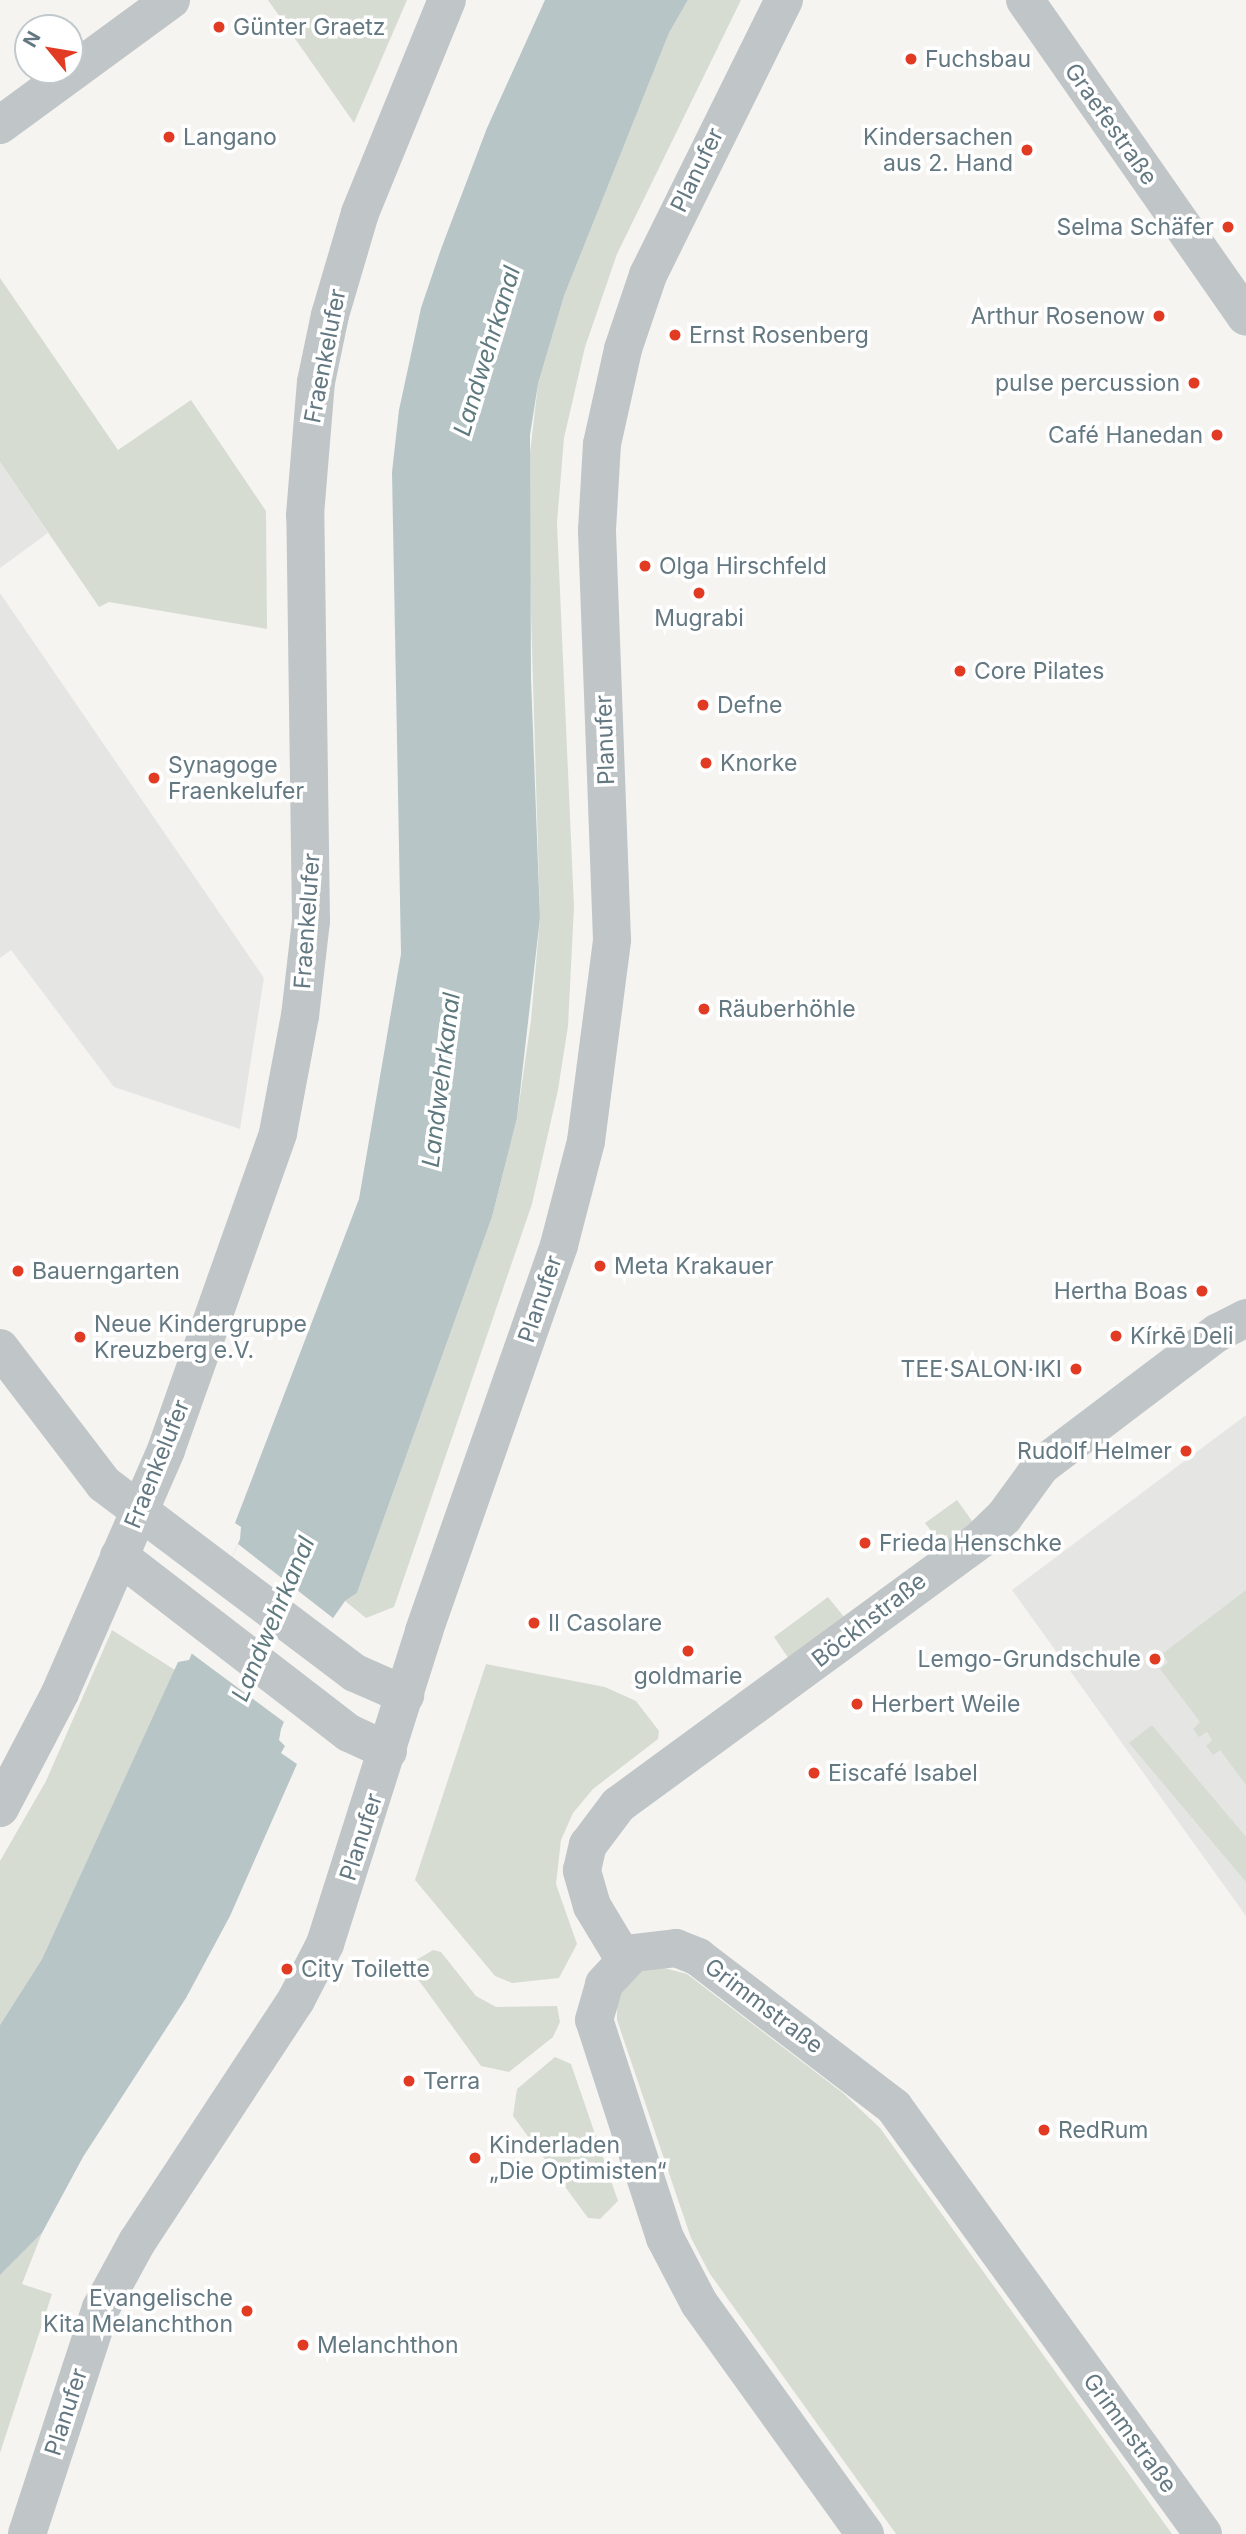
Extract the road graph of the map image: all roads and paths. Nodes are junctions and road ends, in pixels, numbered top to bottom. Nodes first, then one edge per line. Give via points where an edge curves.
1 (171, 0) edge
2 (447, 0) edge
3 (784, 0) edge
4 (1025, 0) edge
5 (0, 125) edge
6 (1246, 317) edge
7 (1246, 1318) edge
8 (0, 1348) edge
9 (140, 1512) junction
10 (119, 1556) junction
11 (405, 1695) junction
12 (388, 1751) junction
13 (0, 1808) edge
14 (624, 1959) junction
15 (27, 2534) edge
16 (865, 2534) edge
17 (1203, 2534) edge

1 - 5 street
2 - 9 street, Fraenkelufer via 360,214 316,382 304,529 310,920 300,1016 278,1133
3 - 11 street, Planufer via 666,233 636,309 612,390 602,443 597,530 612,940 586,1141 559,1245
4 - 6 street, Graefestraße
7 - 14 street, Böckhstraße via 1217,1333 1041,1466 1004,1517 981,1539 618,1805 588,1845 582,1870 592,1906
8 - 9 street via 104,1484
9 - 10 street, Fraenkelufer
9 - 11 street via 355,1673
10 - 12 street via 349,1733
10 - 13 street, Fraenkelufer via 60,1693
11 - 12 street, Planufer
12 - 15 street, Planufer via 334,1922 312,1971 137,2242 101,2308
14 - 16 street via 604,1984 596,2006 596,2031 674,2261
14 - 17 street, Grimmstraße via 658,1948 676,1948 698,1956 894,2107

